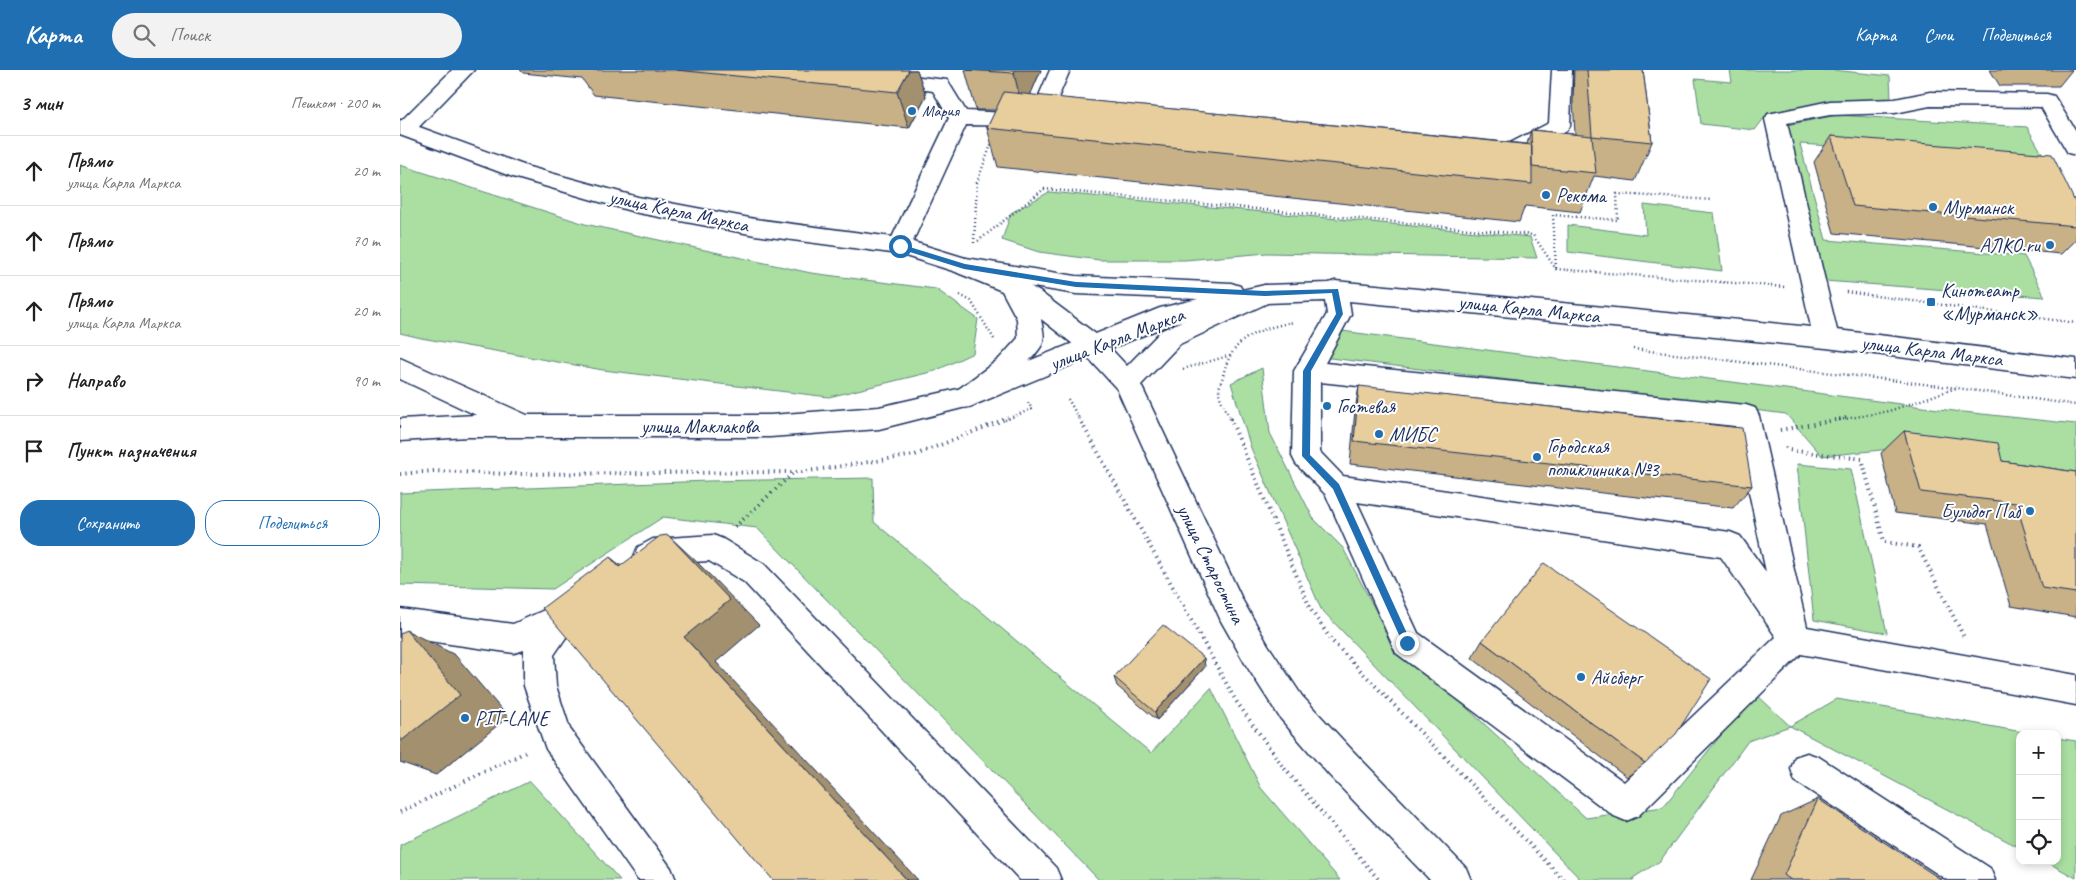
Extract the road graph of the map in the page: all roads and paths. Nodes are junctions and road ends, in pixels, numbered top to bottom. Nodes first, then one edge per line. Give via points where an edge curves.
1 (464, 70) edge
2 (1060, 70) edge
3 (1562, 70) edge
4 (870, 78) edge
5 (942, 78) edge
6 (959, 118) junction
7 (1001, 118) junction
8 (402, 128) edge
9 (2076, 148) edge
10 (1476, 164) edge
11 (1712, 200) dead end
12 (900, 246) junction
13 (964, 266) junction
14 (1556, 269) junction
15 (1010, 285) junction
16 (1816, 289) junction
17 (1335, 290) junction
18 (953, 291) dead end
19 (1265, 294) junction
20 (1340, 314) junction
21 (2076, 323) edge
22 (1826, 338) junction
23 (1092, 345) junction
24 (998, 346) dead end
25 (1624, 348) dead end
26 (1228, 356) junction
27 (400, 368) edge
28 (2076, 368) edge
29 (1182, 369) dead end
30 (1307, 371) junction
31 (1127, 383) junction
32 (996, 386) joint
33 (1957, 388) junction
34 (965, 398) junction
35 (1025, 398) dead end
36 (2076, 405) edge
37 (527, 427) junction
38 (400, 430) edge
39 (1781, 437) dead end
40 (1784, 443) dead end
41 (794, 473) junction
42 (400, 474) edge
43 (1336, 487) junction
44 (713, 548) junction
45 (562, 617) junction
46 (400, 623) edge
47 (1794, 639) junction
48 (1983, 674) junction
49 (2076, 690) edge
50 (557, 738) junction
51 (1807, 769) dead end
52 (400, 812) edge
53 (659, 880) edge
54 (1044, 880) edge
55 (1454, 880) edge
56 (1564, 880) edge
57 (1978, 880) edge

1 - 8 street
2 - 7 street via 1049,122
3 - 10 street via 1560,126 1486,165
4 - 5 street
5 - 6 street
6 - 7 street
6 - 12 street
7 - 14 path via 977,182 974,244 1044,189 1533,235
8 - 12 street, улица Карла Маркса via 521,172 638,205 755,227
9 - 16 street via 2047,101 1930,99 1895,106 1830,108 1776,119
11 - 14 path via 1617,194 1618,220 1553,215
12 - 13 street, улица Карла Маркса
13 - 15 street, улица Старостина
13 - 19 street via 1076,285
14 - 16 path
15 - 23 street, улица Старостина
15 - 34 street via 1029,318 1031,341 1008,366
16 - 21 path
16 - 22 street
17 - 19 street, улица Карла Маркса
17 - 20 street
17 - 22 street, улица Карла Маркса
18 - 24 path via 971,302
19 - 23 street, улица Карла Маркса via 1169,316
19 - 31 street via 1171,337
20 - 26 path via 1257,331 1238,344
20 - 30 street
22 - 28 street, улица Карла Маркса
23 - 31 street, улица Старостина
23 - 32 street, улица Карла Маркса
25 - 33 path
26 - 29 path
26 - 56 path via 1219,392 1311,610 1332,641
27 - 37 street
30 - 43 street via 1306,456
30 - 47 street via 1746,416
31 - 55 street, улица Старостина via 1228,602 1291,707
32 - 34 street, улица Маклакова
33 - 36 path
33 - 39 path via 1889,411 1778,431
34 - 37 street, улица Маклакова via 879,418 817,424
35 - 41 path via 1032,408 915,455
37 - 38 street, улица Маклакова
40 - 48 path via 1788,450 1862,459 1884,542 1918,547
41 - 42 path via 509,474 434,471
41 - 44 path
43 - 47 street via 1730,545
43 - 47 street via 1407,643 1626,804
44 - 45 street via 653,552 614,576
44 - 54 street via 754,573
45 - 46 street via 514,638
45 - 50 street via 538,652 540,686
47 - 48 street
48 - 49 street
50 - 52 path
50 - 53 street
51 - 57 street

